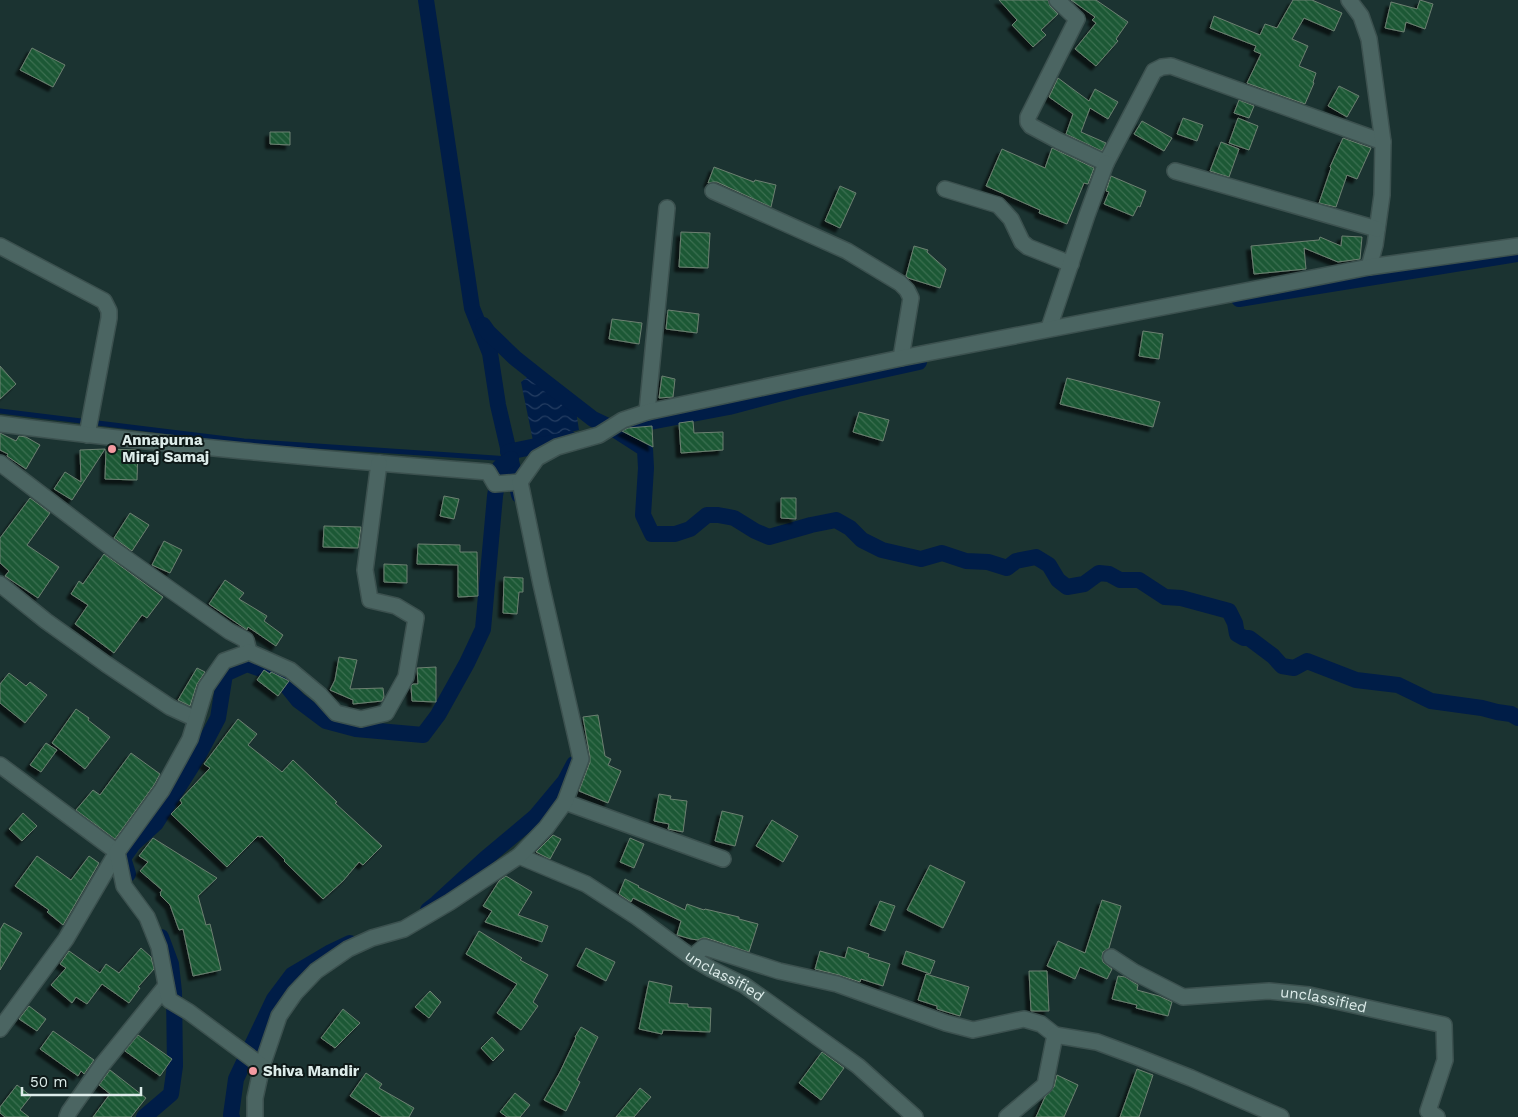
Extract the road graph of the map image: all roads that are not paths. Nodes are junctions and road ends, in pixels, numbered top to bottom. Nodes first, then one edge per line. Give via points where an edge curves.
1 (1057, 0) edge
2 (1349, 0) edge
3 (1383, 142) junction
4 (1106, 163) junction
5 (1175, 171) dead end
6 (945, 189) dead end
7 (714, 191) dead end
8 (667, 208) dead end
9 (1377, 228) junction
10 (0, 246) edge
11 (1518, 246) edge
12 (1071, 264) junction
13 (1369, 267) junction
14 (1049, 328) junction
15 (901, 358) junction
16 (647, 412) junction
17 (0, 424) edge
18 (87, 435) junction
19 (0, 463) edge
20 (379, 463) junction
21 (520, 482) junction
22 (0, 584) edge
23 (249, 652) junction
24 (196, 719) junction
25 (0, 765) edge
26 (565, 802) junction
27 (117, 852) junction
28 (519, 856) junction
29 (723, 860) dead end
30 (1111, 957) dead end
31 (694, 959) junction
32 (168, 993) junction
33 (0, 1029) edge
34 (1055, 1035) junction
35 (259, 1064) junction
36 (67, 1117) edge
37 (255, 1117) edge
38 (915, 1117) edge
39 (1007, 1117) edge
40 (1281, 1117) edge
41 (1437, 1117) edge

1 - 4 street via 1077,19 1028,122
2 - 3 street via 1361,16 1369,38
3 - 4 street via 1171,66 1154,71
3 - 9 street via 1382,195
4 - 12 street
5 - 9 street
6 - 12 street via 998,206 1011,219 1022,242 1028,247
7 - 15 street via 847,251 900,283 911,298
8 - 16 street
9 - 13 street
10 - 18 street via 104,301 109,311
11 - 13 street
12 - 14 street
13 - 14 street
14 - 15 street
15 - 16 street
16 - 21 street via 537,458
17 - 18 street
18 - 20 street
19 - 23 street via 118,552 246,640
20 - 21 street via 488,472 495,484
20 - 23 street via 364,570 370,600 396,606 416,618 406,677 386,713 361,719 336,713 290,670
21 - 26 street via 581,758
22 - 24 street via 106,664 170,707
23 - 24 street via 224,661 206,687
24 - 27 street via 190,739 162,790
25 - 27 street
26 - 28 street
26 - 29 street
27 - 32 street via 124,886 147,917 159,947
27 - 33 street via 66,939
28 - 31 street, unclassified via 586,884
28 - 35 street via 404,929 348,949 316,971 279,1016
30 - 41 street, unclassified via 1184,996 1269,991 1309,995 1444,1025 1445,1060 1428,1111
31 - 34 street via 704,947 779,971 836,984 973,1030 1024,1019 1041,1024
31 - 38 street, unclassified via 744,985 858,1066
32 - 35 street
32 - 36 street via 102,1065
34 - 39 street via 1045,1085
34 - 40 street via 1097,1042
35 - 37 street

